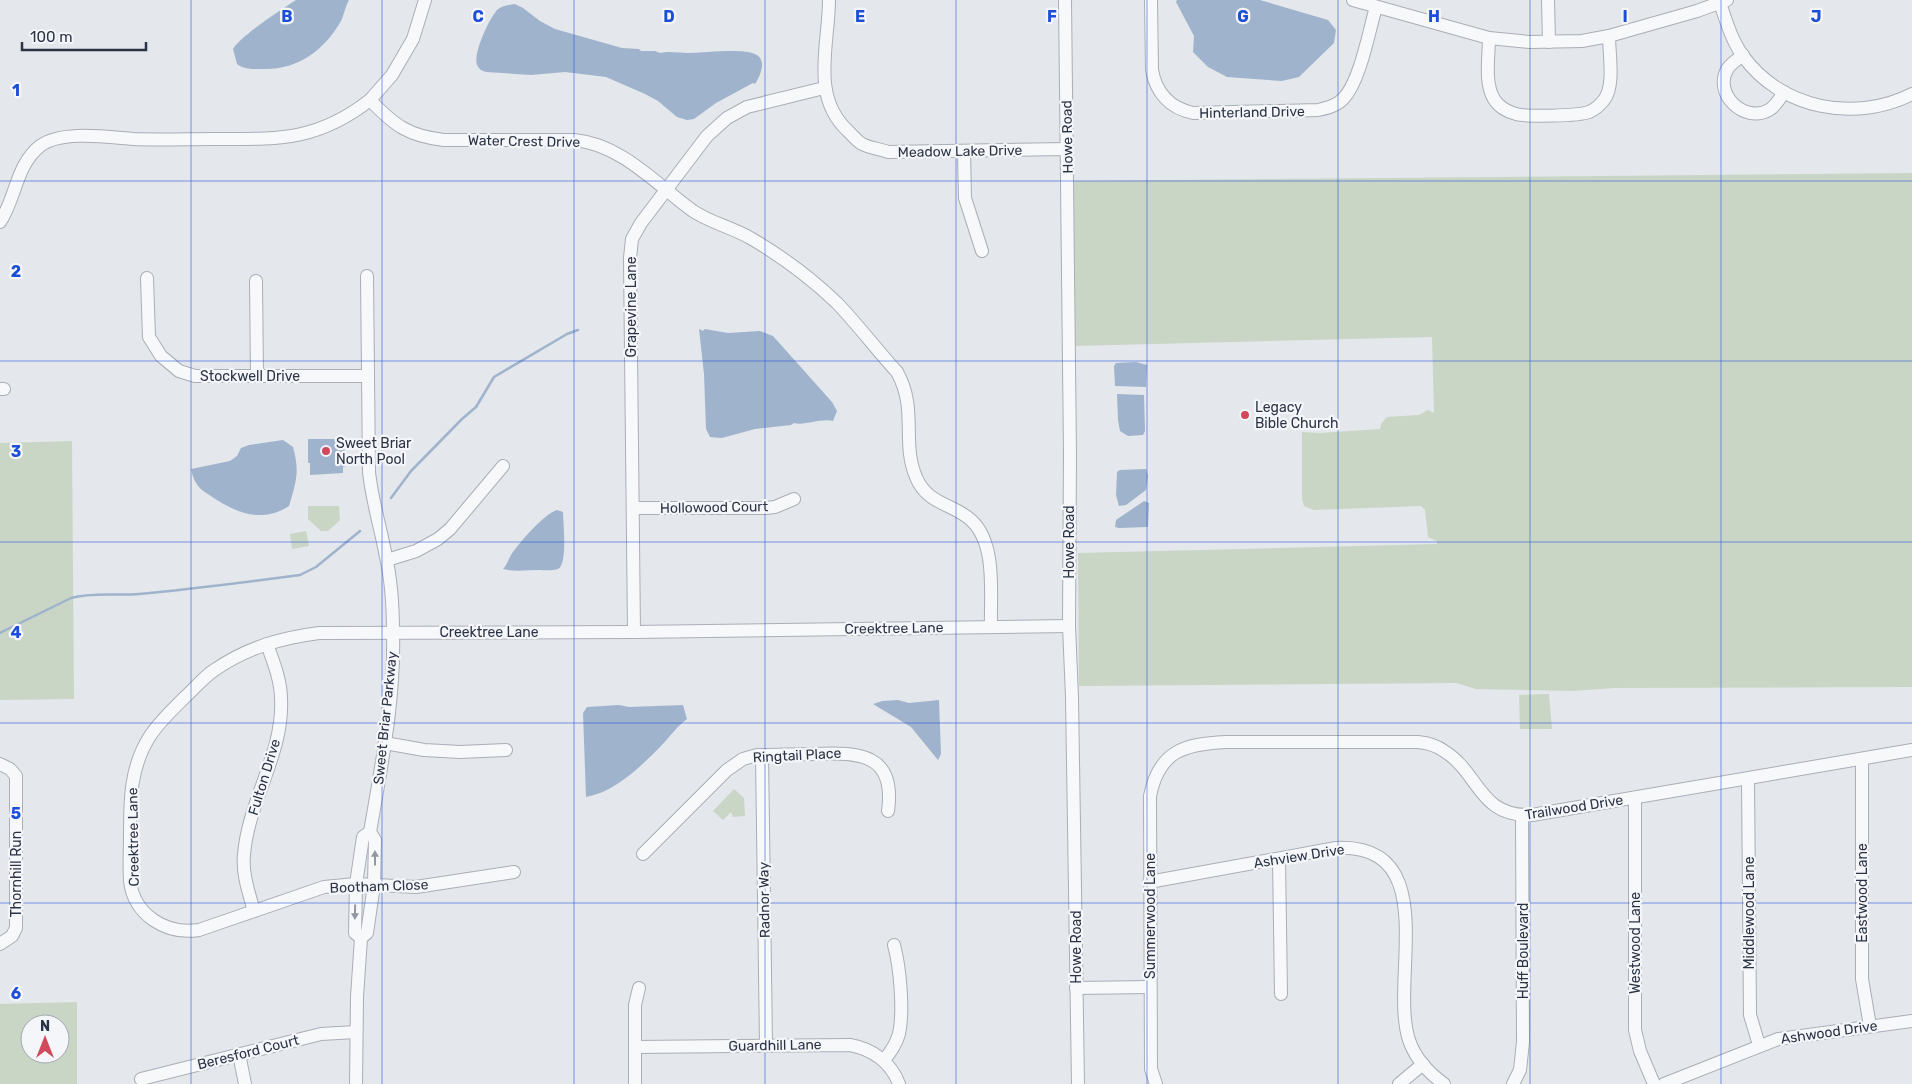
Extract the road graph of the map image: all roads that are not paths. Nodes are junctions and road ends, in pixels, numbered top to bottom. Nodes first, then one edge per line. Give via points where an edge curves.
1 (425, 0) edge
2 (829, 0) edge
3 (1065, 0) edge
4 (1151, 0) edge
5 (1353, 0) edge
6 (1548, 0) edge
7 (1723, 2) edge
8 (1376, 7) junction
9 (1609, 36) junction
10 (1490, 38) junction
11 (1549, 42) junction
12 (1743, 56) junction
13 (824, 88) junction
14 (1784, 92) junction
15 (1912, 94) edge
16 (370, 100) junction
17 (1067, 149) junction
18 (964, 152) junction
19 (665, 190) junction
20 (0, 222) edge
21 (982, 251) dead end
22 (366, 276) dead end
23 (147, 278) dead end
24 (256, 281) dead end
25 (257, 376) junction
26 (367, 376) junction
27 (503, 466) dead end
28 (794, 499) dead end
29 (633, 508) junction
30 (387, 560) junction
31 (1069, 626) junction
32 (991, 627) junction
33 (394, 632) junction
34 (634, 632) junction
35 (267, 644) junction
36 (385, 743) junction
37 (506, 750) dead end
38 (1912, 750) edge
39 (1173, 754) joint
40 (762, 755) junction
41 (1862, 759) junction
42 (5, 766) edge
43 (1748, 779) junction
44 (1635, 798) junction
45 (888, 812) dead end
46 (1522, 816) junction
47 (370, 832) junction
48 (643, 854) dead end
49 (1279, 859) junction
50 (514, 872) dead end
51 (1149, 882) junction
52 (356, 884) junction
53 (374, 885) junction
54 (254, 911) junction
55 (161, 925) joint
56 (361, 938) junction
57 (0, 944) edge
58 (894, 945) dead end
59 (1150, 987) junction
60 (640, 988) dead end
61 (1076, 988) junction
62 (1281, 994) dead end
63 (1912, 1021) edge
64 (1870, 1026) junction
65 (356, 1032) junction
66 (766, 1045) junction
67 (1759, 1045) junction
68 (635, 1047) junction
69 (238, 1054) junction
70 (884, 1060) junction
71 (1423, 1064) junction
72 (140, 1079) dead end
73 (245, 1084) edge
74 (356, 1084) edge
75 (635, 1084) edge
76 (899, 1084) edge
77 (1078, 1084) edge
78 (1156, 1084) edge
79 (1399, 1084) edge
80 (1444, 1084) edge
81 (1513, 1084) edge
82 (1654, 1084) edge
83 (1664, 1084) edge

1 - 16 street via 413,39 392,75
2 - 13 street, Meadow Lake Drive
3 - 17 street, Howe Road
4 - 8 street, Hinterland Drive via 1152,70 1156,87 1167,100 1192,113 1305,111 1335,105 1348,93 1357,76
5 - 8 street
6 - 11 street
7 - 9 street
7 - 12 street via 1732,34
8 - 10 street
9 - 10 street via 1609,91 1599,105 1580,114 1528,115 1508,111 1493,98 1489,83
9 - 11 street
10 - 11 street
12 - 14 street
12 - 14 street via 1729,68 1725,79 1726,92 1736,107 1747,113 1763,112 1774,105
13 - 18 street, Meadow Lake Drive via 832,111 842,126 861,143 888,152
13 - 19 street, Grapevine Lane via 747,106 727,118 707,136
14 - 15 street via 1817,106 1847,110 1886,104
16 - 19 street, Water Crest Drive via 404,130 429,138 592,143 618,154
16 - 20 street via 326,126 287,138 73,137 53,140 41,145 26,161 8,210
17 - 18 street, Meadow Lake Drive
17 - 31 street, Howe Road
18 - 21 street via 965,198
19 - 29 street, Grapevine Lane via 632,239 630,258
19 - 32 street, Water Crest Drive via 696,213 751,238 816,284 897,372 909,403 910,453 916,478 932,498 971,519 983,534 989,556
22 - 26 street, Sweet Briar Parkway
23 - 25 street, Stockwell Drive via 149,337 161,356 179,371 195,376
24 - 25 street
25 - 26 street, Stockwell Drive
26 - 30 street, Sweet Briar Parkway via 368,472
27 - 30 street via 438,540
28 - 29 street, Hollowood Court via 766,508
29 - 34 street, Grapevine Lane
30 - 33 street, Sweet Briar Parkway
31 - 32 street, Creektree Lane
31 - 61 street, Howe Road
32 - 34 street, Creektree Lane
33 - 34 street, Creektree Lane
33 - 35 street, Creektree Lane via 319,633 287,637
33 - 36 street, Sweet Briar Parkway
35 - 54 street, Fulton Drive via 279,684 281,714 276,742 245,842 244,870
35 - 55 street, Creektree Lane via 212,672 168,714 140,755 130,795 130,881 143,912
36 - 37 street via 424,750
36 - 47 street, Sweet Briar Parkway
38 - 41 street, Trailwood Drive
39 - 46 street, Trailwood Drive via 1205,743 1423,743 1454,758 1496,806
39 - 51 street, Summerwood Lane via 1158,770 1150,796
40 - 45 street, Ringtail Place via 848,753 866,758 880,768 889,782
40 - 48 street, Ringtail Place via 743,759 727,770
40 - 66 street, Radnor Way
41 - 43 street, Trailwood Drive
41 - 64 street, Eastwood Lane via 1862,979
42 - 57 street, Thornhill Run via 16,776 16,928 12,936
43 - 44 street, Trailwood Drive
43 - 67 street, Middlewood Lane via 1750,1015
44 - 46 street, Trailwood Drive
44 - 82 street, Westwood Lane via 1636,1030 1640,1052
46 - 81 street, Huff Boulevard via 1523,1042 1520,1070
47 - 52 street, Sweet Briar Parkway via 363,837
53 -> 47 street, Sweet Briar Parkway via 375,840
49 - 51 street, Ashview Drive
49 - 62 street
49 - 71 street, Ashview Drive via 1336,848 1354,848 1373,853 1389,865 1399,880 1404,898 1406,1027 1414,1052
50 - 53 street, Bootham Close via 416,887
51 - 59 street, Summerwood Lane
52 - 53 street, Bootham Close
52 - 54 street, Bootham Close via 324,887
52 -> 56 street, Sweet Briar Parkway via 355,933
53 - 56 street, Sweet Briar Parkway via 367,933
54 - 55 street, Bootham Close via 193,931 174,930
56 - 65 street, Sweet Briar Parkway
58 - 70 street via 899,971 900,1027 896,1042
59 - 61 street
59 - 78 street, Summerwood Lane via 1151,1069
60 - 68 street via 635,1005
61 - 77 street, Howe Road
63 - 64 street, Ashwood Drive
64 - 67 street, Ashwood Drive via 1790,1036
65 - 69 street, Beresford Court via 320,1034
65 - 74 street, Sweet Briar Parkway
66 - 68 street, Guardhill Lane
66 - 70 street, Guardhill Lane via 850,1045 870,1051
67 - 83 street, Ashwood Drive
68 - 75 street
69 - 72 street, Beresford Court
69 - 73 street
70 - 76 street, Guardhill Lane
71 - 79 street
71 - 80 street, Ashview Drive

